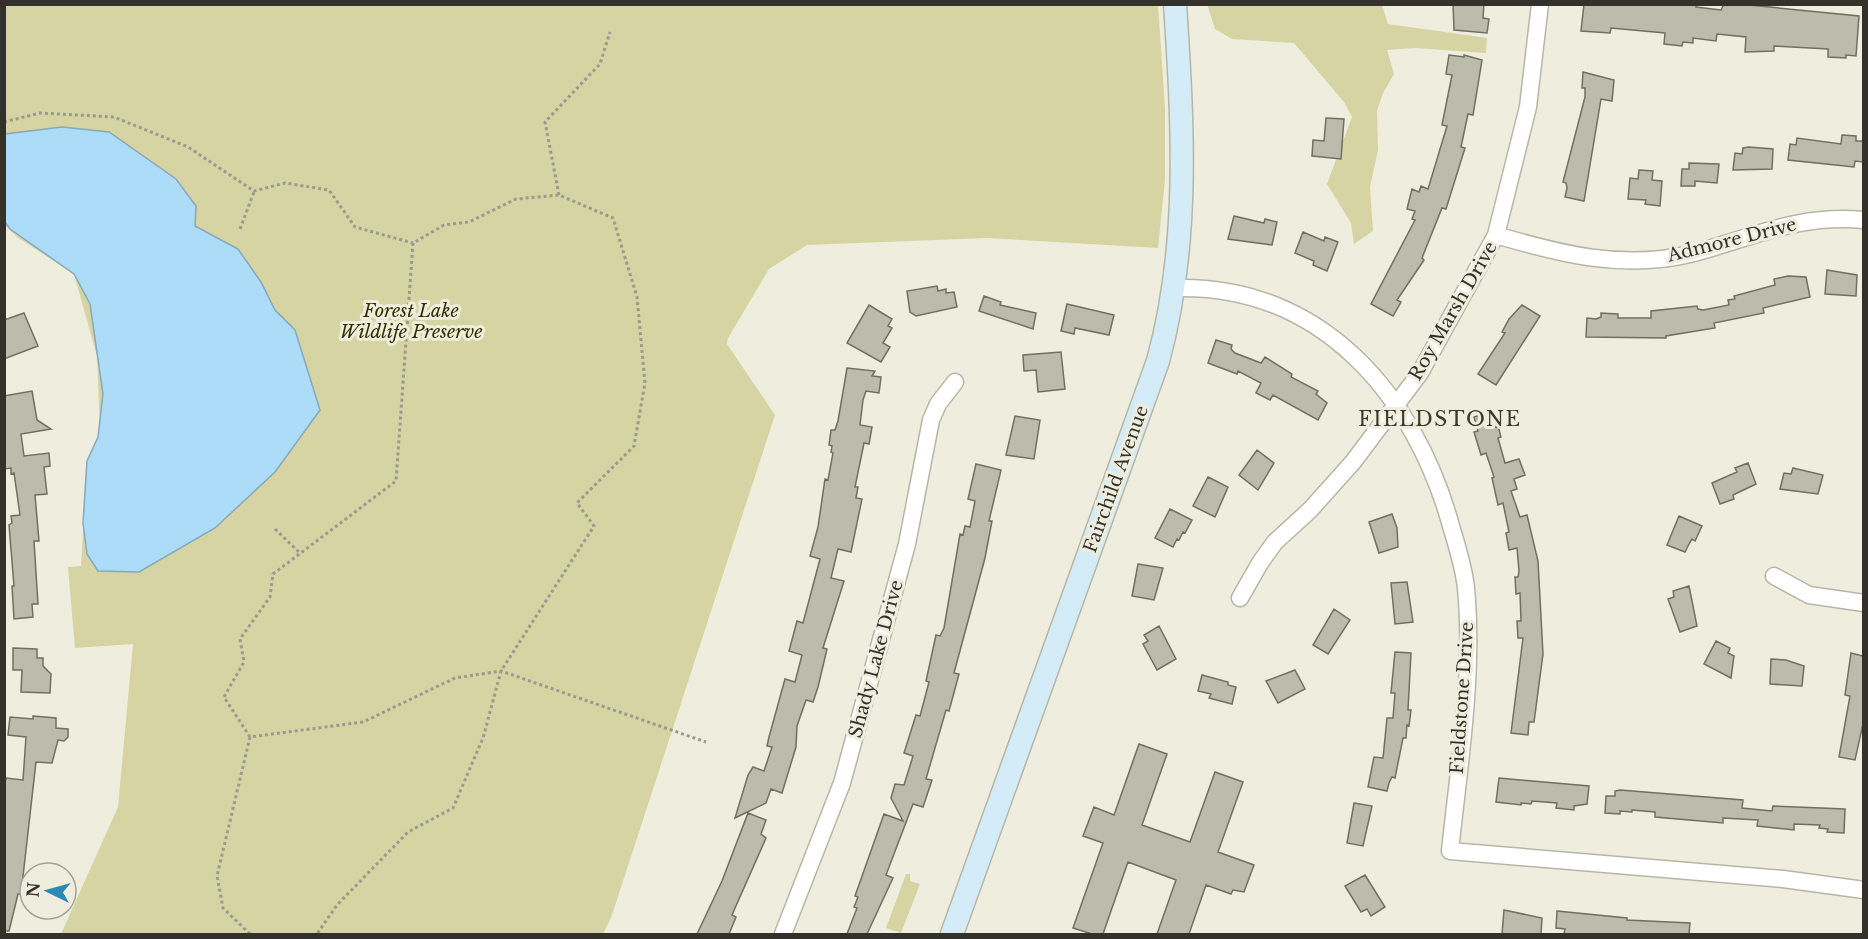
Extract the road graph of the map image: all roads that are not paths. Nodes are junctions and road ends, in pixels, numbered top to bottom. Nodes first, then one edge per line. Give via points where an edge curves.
1 (1175, 4) edge
2 (1540, 4) edge
3 (1863, 220) edge
4 (1496, 235) junction
5 (1175, 288) junction
6 (955, 382) dead end
7 (1396, 405) junction
8 (1774, 576) dead end
9 (1240, 598) dead end
10 (1863, 603) edge
11 (1863, 890) edge
12 (783, 934) edge
13 (952, 934) edge

1 - 5 main road, Fairchild Avenue via 1182,110
2 - 4 street, Roy Marsh Drive via 1528,107
3 - 4 street, Admore Drive via 1815,220 1775,226 1689,254 1622,261 1591,260
4 - 7 street, Roy Marsh Drive via 1442,335
5 - 7 street, Fieldstone Drive via 1201,287 1233,294 1286,311 1311,324 1350,351 1380,381
5 - 13 main road, Fairchild Avenue via 1158,361
6 - 12 street, Shady Lake Drive via 931,420 907,544 842,783
7 - 9 street, Roy Marsh Drive via 1353,462 1275,542
7 - 11 street, Fieldstone Drive via 1413,429 1434,474 1466,585 1465,686 1450,851 1783,879
8 - 10 street via 1809,595

